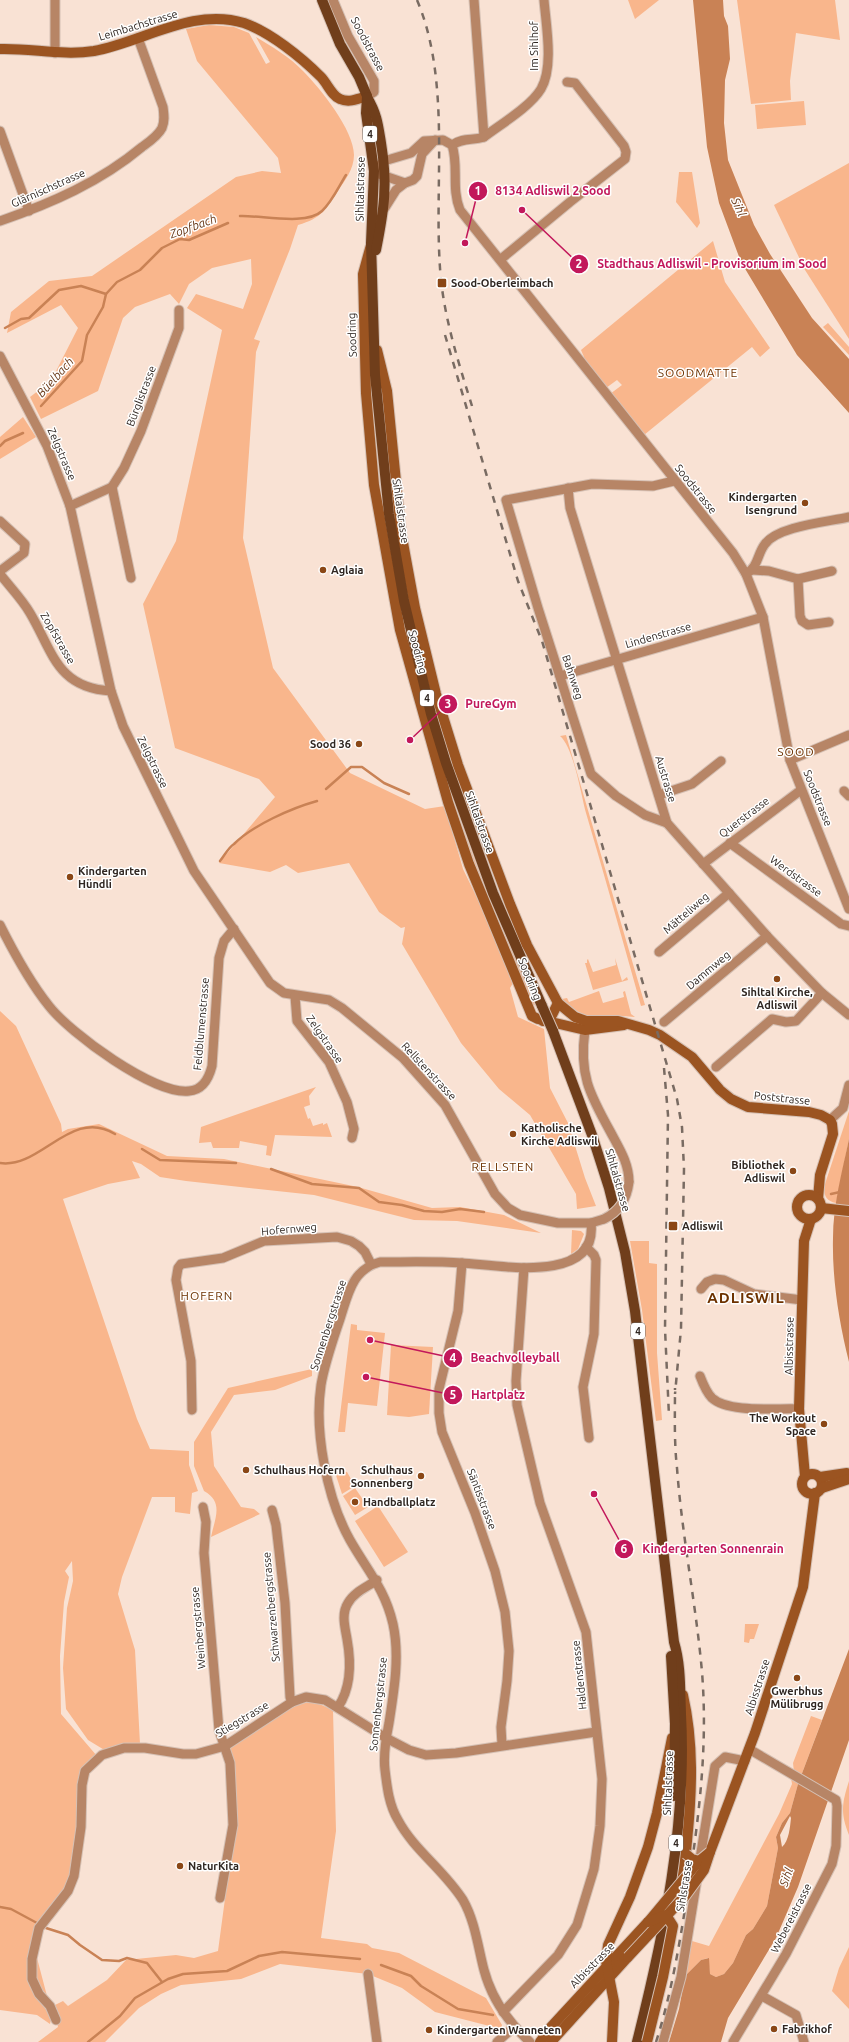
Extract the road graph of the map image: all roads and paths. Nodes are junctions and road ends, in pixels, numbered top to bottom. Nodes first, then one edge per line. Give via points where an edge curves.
1 (56, 0) edge
2 (322, 0) edge
3 (333, 0) edge
4 (474, 0) edge
5 (544, 0) edge
6 (138, 38) junction
7 (0, 49) edge
8 (55, 53) junction
9 (567, 82) dead end
10 (367, 96) junction
11 (0, 131) edge
12 (484, 137) junction
13 (435, 140) junction
14 (452, 145) junction
15 (411, 153) junction
16 (384, 162) junction
17 (419, 164) junction
18 (374, 171) junction
19 (386, 178) junction
20 (405, 183) junction
21 (384, 209) junction
22 (29, 211) junction
23 (0, 221) edge
24 (371, 243) junction
25 (501, 259) junction
26 (372, 266) junction
27 (179, 310) dead end
28 (374, 340) junction
29 (0, 356) edge
30 (674, 481) junction
31 (112, 487) junction
32 (568, 488) junction
33 (70, 506) junction
34 (849, 517) edge
35 (0, 521) edge
36 (0, 571) edge
37 (832, 571) dead end
38 (750, 572) junction
39 (0, 574) edge
40 (131, 578) dead end
41 (798, 579) junction
42 (763, 617) junction
43 (829, 622) dead end
44 (617, 660) junction
45 (560, 676) junction
46 (111, 691) junction
47 (849, 735) edge
48 (790, 760) junction
49 (721, 761) dead end
50 (801, 790) junction
51 (659, 795) junction
52 (667, 823) junction
53 (730, 843) junction
54 (703, 864) junction
55 (729, 893) junction
56 (849, 909) edge
57 (0, 925) edge
58 (849, 926) edge
59 (234, 929) junction
60 (767, 936) junction
61 (659, 952) dead end
62 (822, 993) junction
63 (295, 996) junction
64 (558, 1003) junction
65 (849, 1016) edge
66 (543, 1021) junction
67 (664, 1022) dead end
68 (586, 1025) junction
69 (716, 1067) dead end
70 (849, 1085) edge
71 (830, 1120) junction
72 (352, 1138) dead end
73 (820, 1175) junction
74 (807, 1195) junction
75 (822, 1206) junction
76 (849, 1211) edge
77 (807, 1218) junction
78 (591, 1223) junction
79 (586, 1247) junction
80 (462, 1263) junction
81 (371, 1264) junction
82 (524, 1268) junction
83 (701, 1289) dead end
84 (802, 1300) junction
85 (700, 1376) dead end
86 (799, 1409) junction
87 (192, 1410) dead end
88 (589, 1438) dead end
89 (849, 1473) edge
90 (813, 1476) junction
91 (849, 1479) edge
92 (814, 1491) junction
93 (203, 1507) dead end
94 (272, 1510) dead end
95 (377, 1580) junction
96 (674, 1642) junction
97 (680, 1683) junction
98 (292, 1702) junction
99 (338, 1707) junction
100 (674, 1724) junction
101 (596, 1732) junction
102 (386, 1738) junction
103 (502, 1745) junction
104 (225, 1746) junction
105 (749, 1749) junction
106 (745, 1761) junction
107 (710, 1852) junction
108 (686, 1854) junction
109 (699, 1861) junction
110 (683, 1881) junction
111 (220, 1898) dead end
112 (676, 1904) junction
113 (666, 1915) junction
114 (648, 1922) junction
115 (607, 1967) junction
116 (368, 1974) dead end
117 (610, 1978) junction
118 (762, 1996) junction
119 (503, 2012) junction
120 (56, 2020) dead end
121 (514, 2027) junction
122 (737, 2040) edge
123 (377, 2042) edge
124 (497, 2042) edge
125 (530, 2042) edge
126 (540, 2042) edge
127 (551, 2042) edge
128 (612, 2042) edge
129 (630, 2042) edge
130 (637, 2042) edge
131 (647, 2042) edge
132 (663, 2042) edge
133 (804, 2042) edge

1 - 8 street
2 - 10 main road, Sihltalstrasse / 4 via 340,44
3 - 10 street, Soodstrasse via 348,36 374,81 374,92
4 - 12 street
5 - 12 street, Im Sihlhof via 548,46 547,72 543,83 530,101
6 - 8 street, Leimbachstrasse via 93,51
6 - 10 street, Leimbachstrasse via 195,21 229,19 256,27 267,34 318,74 338,99 353,101
6 - 22 street, Glärnischstrasse via 163,107 162,129 117,167 80,189
7 - 8 street, Leimbachstrasse
9 - 25 street via 575,83 624,146 625,159
10 - 16 main road, 4 via 376,112
10 - 18 main road, Sihltalstrasse / 4 via 366,113
11 - 22 street
12 - 14 street via 464,139
13 - 14 street via 443,140
13 - 15 street via 420,143
13 - 17 street via 422,154
14 - 25 street, Soodstrasse via 455,193 460,210
15 - 16 street
15 - 17 street
16 - 18 street
16 - 19 main road, 4
17 - 20 street via 417,176
18 - 19 street
18 - 24 main road, Sihltalstrasse / 4
19 - 20 street
19 - 21 main road, 4
20 - 21 street via 391,196
21 - 26 main road, 4
22 - 23 street, Glärnischstrasse
24 - 26 main road, Sihltalstrasse / 4
24 - 66 street, Soodring via 363,274 366,394 374,485 400,630 428,739 469,864 530,1012
25 - 30 street, Soodstrasse
26 - 28 main road, Sihltalstrasse / 4
27 - 31 street, Bürglistrasse via 179,328 152,403 124,468
28 - 64 street, Soodring via 387,391 400,532 413,600 436,694 458,765 510,904
28 - 96 main road, Sihltalstrasse / 4, bridge via 375,375 389,514 404,601 431,714 493,893 553,1031 592,1135 625,1252 638,1333
29 - 33 street, Zelgstrasse via 47,446
30 - 32 street via 653,486 592,484
30 - 38 street, Soodstrasse
31 - 33 street
31 - 40 street
32 - 44 street, Austrasse via 570,508
32 - 45 street, Bahnweg via 506,500
33 - 46 street, Zelgstrasse
34 - 38 street via 779,533 765,544
35 - 36 street via 25,544 24,553
37 - 41 street
38 - 41 street via 769,571
38 - 42 street, Soodstrasse
39 - 46 street, Zopfstrasse via 29,612 56,661 69,678 98,691
41 - 43 street via 802,621 808,625
42 - 44 street, Lindenstrasse
42 - 48 street, Soodstrasse
44 - 45 street, Lindenstrasse
44 - 51 street, Austrasse
45 - 52 street, Bahnweg via 591,774 616,796 645,815
46 - 59 street, Zelgstrasse via 133,750 194,871
47 - 48 street
48 - 50 street, Soodstrasse
49 - 51 street via 692,784
50 - 53 street, Querstrasse
50 - 56 street, Soodstrasse
51 - 52 street, Austrasse
52 - 54 street, Austrasse
53 - 54 street, Querstrasse
53 - 58 street, Werdstrasse via 841,924
54 - 55 street, Austrasse
55 - 60 street, Austrasse
55 - 61 street, Mätteliweg
57 - 59 street, Feldblumenstrasse via 16,956 49,1007 79,1036 129,1069 178,1091 197,1089 209,1077 212,1066 219,958 224,941
59 - 63 street, Zelgstrasse via 270,983 279,991
60 - 62 street, Austrasse
60 - 67 street, Dammweg
62 - 65 street, Austrasse
62 - 69 street via 796,1021 772,1019
63 - 72 street, Zelgstrasse via 297,1021 329,1062 348,1102 353,1124
63 - 78 street, Rellstenstrasse via 329,1000 403,1058 445,1105 495,1194 508,1208 520,1215 558,1224
64 - 66 street, Soodring via 552,1015
64 - 68 street
66 - 68 street, Poststrasse
68 - 71 street, Poststrasse via 629,1024 650,1030 679,1046 698,1063 720,1090 740,1104 808,1112
68 - 78 street, Rellstenstrasse, bridge via 582,1060 585,1078 623,1156 630,1182 622,1204 616,1212
70 - 71 street via 843,1108
71 - 73 street via 833,1134
73 - 74 street
73 - 75 street
74 - 75 street
74 - 77 street via 797,1204 798,1212
75 - 76 street
75 - 77 street via 818,1214
77 - 84 street, Albisstrasse
78 - 79 street via 590,1238
79 - 82 street via 571,1261 559,1265
79 - 88 street via 596,1260 594,1334 583,1387
80 - 81 street
80 - 82 street
80 - 103 street, Säntisstrasse via 458,1311 439,1389 439,1413 442,1432 476,1513 505,1612 509,1651 501,1727
81 - 87 street, Hofernweg via 359,1246 337,1237 264,1241 223,1258 181,1264 176,1280 191,1361
81 - 95 street, Sonnenbergstrasse via 357,1275 352,1285 321,1385 320,1409 321,1446 326,1479 349,1539
82 - 101 street, Haldenstrasse via 516,1382 517,1404 540,1503 586,1632
83 - 84 street via 707,1282 715,1279 724,1280 754,1294
84 - 86 street, Albisstrasse
85 - 86 street via 709,1395 721,1404
86 - 90 street, Albisstrasse via 804,1451
89 - 90 street
90 - 92 street via 822,1481
90 - 92 street via 802,1484
91 - 92 street
92 - 105 street, Albisstrasse via 803,1587
93 - 104 street, Weinbergstrasse via 206,1522 204,1553 218,1722
94 - 98 street, Schwarzenbergstrasse via 285,1603
95 - 99 street via 351,1598 344,1612 349,1657 348,1676 346,1693
95 - 102 street, Sonnenbergstrasse via 389,1610 396,1645 395,1681
96 - 97 main road, Sihltalstrasse / 4
96 - 100 main road, Sihltalstrasse / 4 via 671,1656
97 - 108 street via 689,1721 692,1773
97 - 130 main road, Sihltalstrasse / 4 via 682,1772 679,1824 665,1922
98 - 99 street, Stiegstrasse via 315,1697
98 - 104 street, Stiegstrasse
99 - 102 street, Stiegstrasse
100 - 115 street via 655,1820 630,1897 608,1945
100 - 129 main road, Sihltalstrasse / 4 via 674,1797 666,1875
101 - 103 street, Stiegstrasse
101 - 119 street, Haldenstrasse via 602,1779 600,1826 594,1869 576,1925 558,1955
102 - 103 street, Stiegstrasse via 409,1750 426,1755 456,1754
102 - 119 street, Sonnenbergstrasse via 384,1766 392,1806 408,1835 440,1869 464,1902 491,1992
104 - 111 street, Weinbergstrasse via 230,1763 232,1825
104 - 120 street, Stiegstrasse via 189,1754 124,1748 102,1755 86,1771 82,1785 81,1827 74,1876 68,1890 39,1928 32,1959 32,1979
105 - 106 street, Albisstrasse
105 - 118 street, Webereistrasse via 836,1800 837,1806 836,1846 832,1864
106 - 107 street, Albisstrasse
106 - 132 street, Sihlstrasse via 724,1757 717,1763 713,1772 681,1977
107 - 109 street, Albisstrasse, bridge
107 - 112 street, Albisstrasse, bridge via 704,1870
108 - 109 street, bridge
108 - 110 street
109 - 110 street, Albisstrasse, bridge
110 - 112 street, bridge
110 - 114 street, Albisstrasse, bridge
112 - 113 street, Albisstrasse, bridge
113 - 114 street, bridge
113 - 117 street, Albisstrasse, bridge
113 - 131 street, bridge via 673,1926 672,1936
114 - 115 street, Albisstrasse
115 - 117 street
115 - 126 street, Albisstrasse
116 - 123 street
117 - 127 street, Albisstrasse
117 - 128 street via 614,2002
118 - 122 street, Webereistrasse
118 - 133 street via 796,2015
119 - 121 street, Sonnenbergstrasse
121 - 124 street
121 - 125 street, Sonnenbergstrasse

